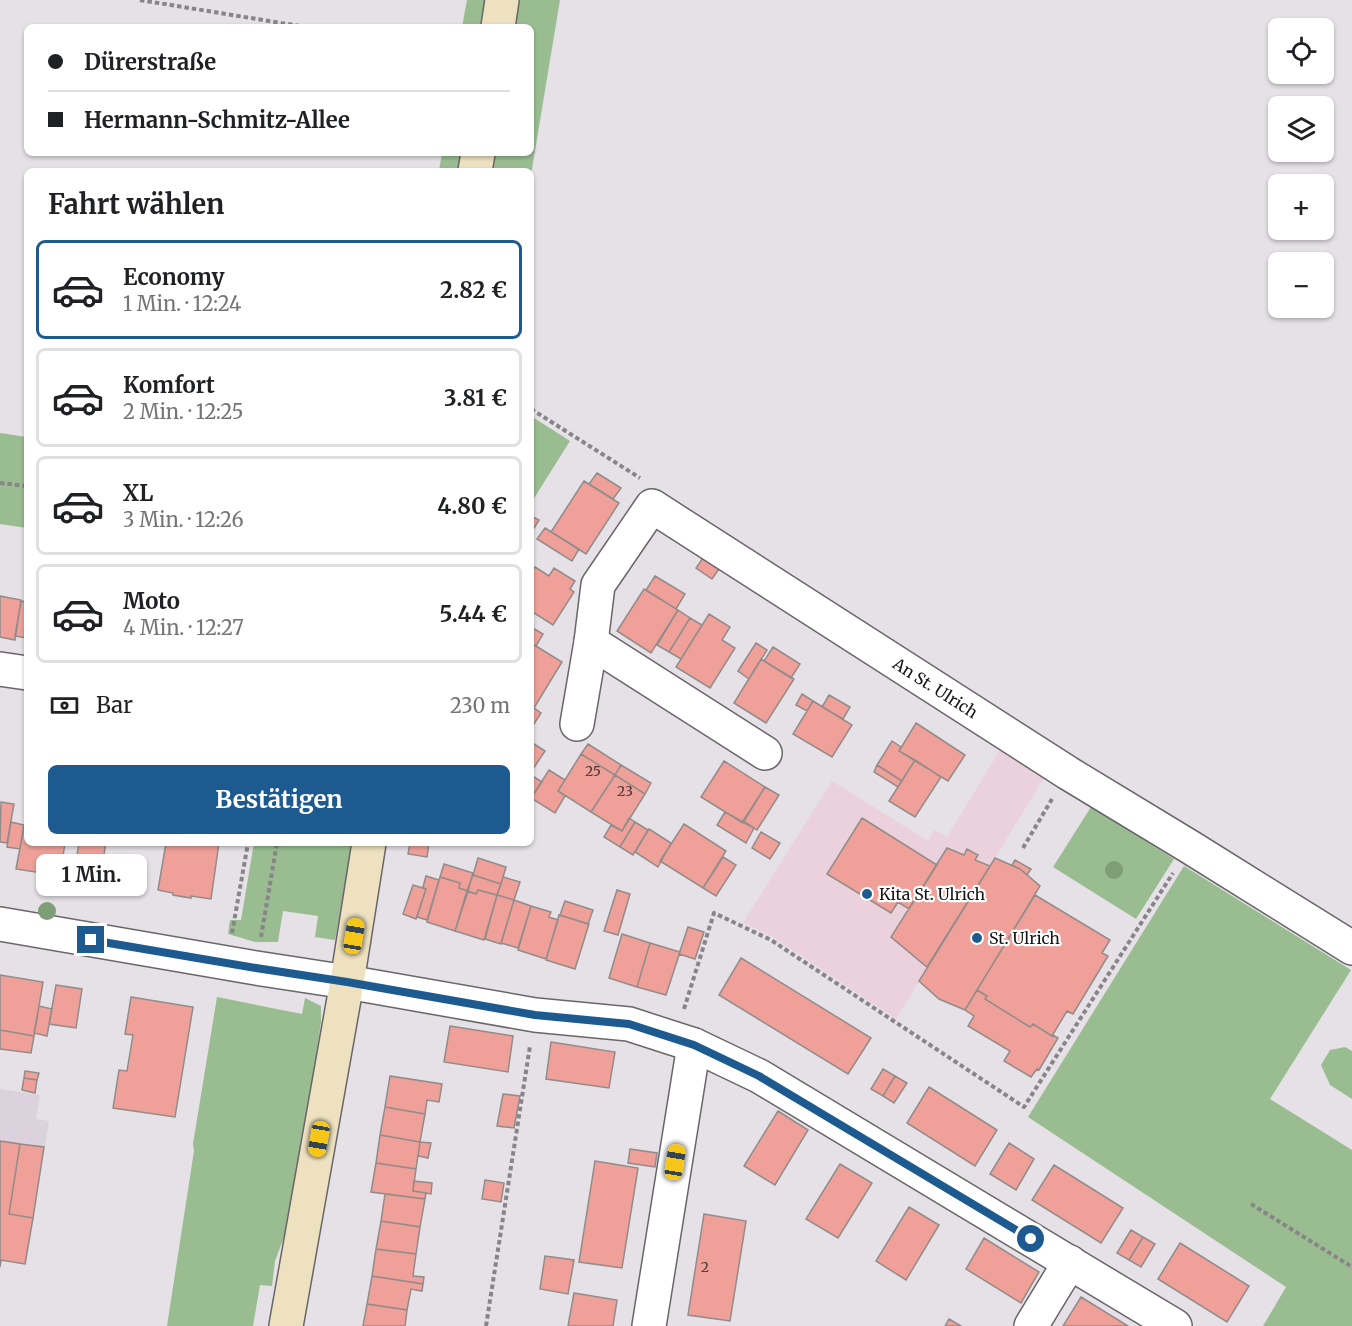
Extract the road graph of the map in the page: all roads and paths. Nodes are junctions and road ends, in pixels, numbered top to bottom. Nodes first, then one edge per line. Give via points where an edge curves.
1 (140, 0) edge
2 (502, 0) edge
3 (288, 24) edge
4 (498, 24) edge
5 (534, 411) edge
6 (0, 483) edge
7 (24, 486) edge
8 (652, 506) junction
9 (591, 642) junction
10 (0, 669) edge
11 (24, 673) edge
12 (577, 724) dead end
13 (765, 753) dead end
14 (1068, 773) junction
15 (248, 846) edge
16 (276, 846) edge
17 (369, 846) edge
18 (1190, 847) junction
19 (1023, 848) dead end
20 (0, 924) edge
21 (1352, 948) edge
22 (241, 966) junction
23 (347, 982) junction
24 (535, 1015) junction
25 (694, 1045) junction
26 (1251, 1204) dead end
27 (1070, 1262) junction
28 (1352, 1267) edge
29 (286, 1326) edge
30 (486, 1326) edge
31 (649, 1326) edge
32 (1031, 1326) edge
33 (1175, 1326) edge

1 - 3 path
2 - 4 main road
5 - 8 path via 644,481
6 - 7 path
8 - 9 street via 598,585
8 - 14 street, An St. Ulrich
9 - 12 street
9 - 13 street
10 - 11 street
14 - 18 street, An St. Ulrich
14 - 19 path
15 - 22 path
16 - 22 path
17 - 23 main road
18 - 21 street, An St. Ulrich
18 - 25 path via 1024,1107 771,940 714,913 679,1022
20 - 22 street
22 - 23 street
23 - 24 street
23 - 29 main road
24 - 25 street via 629,1024
24 - 30 path
25 - 27 street via 759,1076
25 - 31 street
26 - 28 path
27 - 32 street
27 - 33 street

